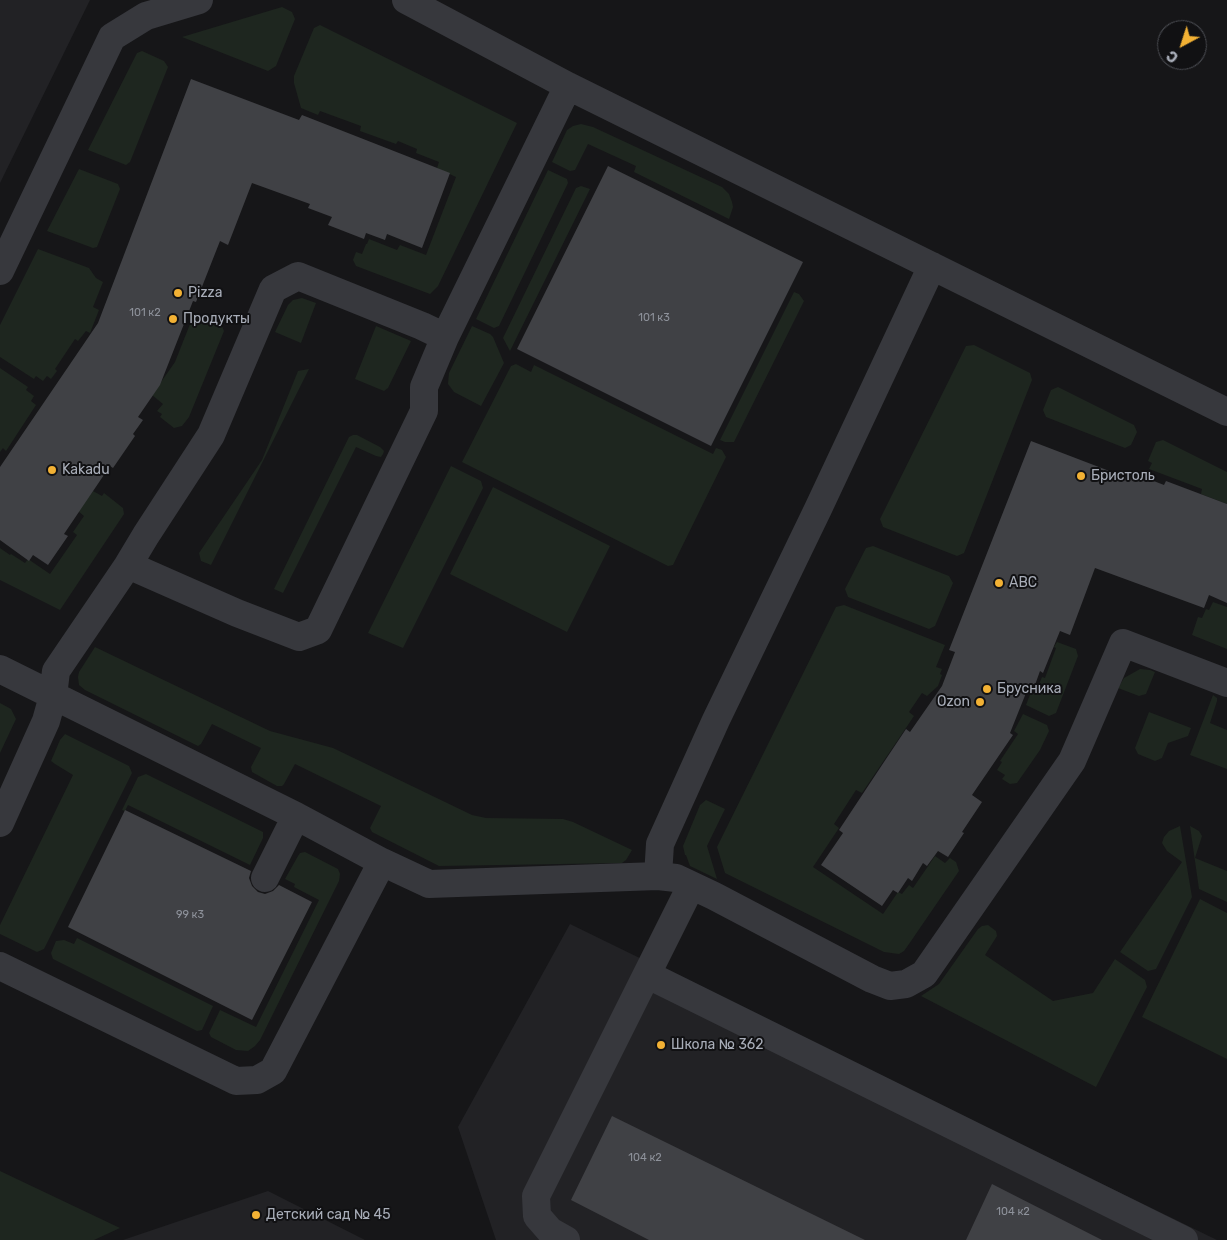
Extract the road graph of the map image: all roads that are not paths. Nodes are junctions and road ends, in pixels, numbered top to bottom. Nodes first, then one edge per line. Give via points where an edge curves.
1 (199, 0) edge
2 (406, 0) edge
3 (568, 86) junction
4 (932, 266) junction
5 (0, 271) edge
6 (445, 337) junction
7 (1227, 412) edge
8 (128, 564) junction
9 (0, 669) edge
10 (1227, 683) edge
11 (54, 696) junction
12 (296, 816) junction
13 (0, 823) edge
14 (382, 862) junction
15 (658, 876) junction
16 (265, 878) dead end
17 (691, 886) junction
18 (0, 966) edge
19 (648, 975) junction
20 (566, 1240) edge
21 (1184, 1240) edge

1 - 5 lane via 146,16 112,37
2 - 3 lane
3 - 4 lane
3 - 6 lane
4 - 7 lane
4 - 15 lane via 660,844
6 - 8 lane via 298,276 273,289 211,435
6 - 8 lane via 424,387 424,411 318,630 299,637
8 - 11 lane via 56,671
9 - 11 lane
10 - 17 lane via 1123,643 1072,761 924,974 906,984 890,986 872,979
11 - 12 lane
11 - 13 lane
12 - 14 lane
12 - 16 lane
14 - 15 lane via 429,884
14 - 18 lane via 273,1071 257,1080 236,1081
15 - 17 lane via 676,878
17 - 19 lane
19 - 20 lane via 536,1196 536,1216 550,1231
19 - 21 lane

